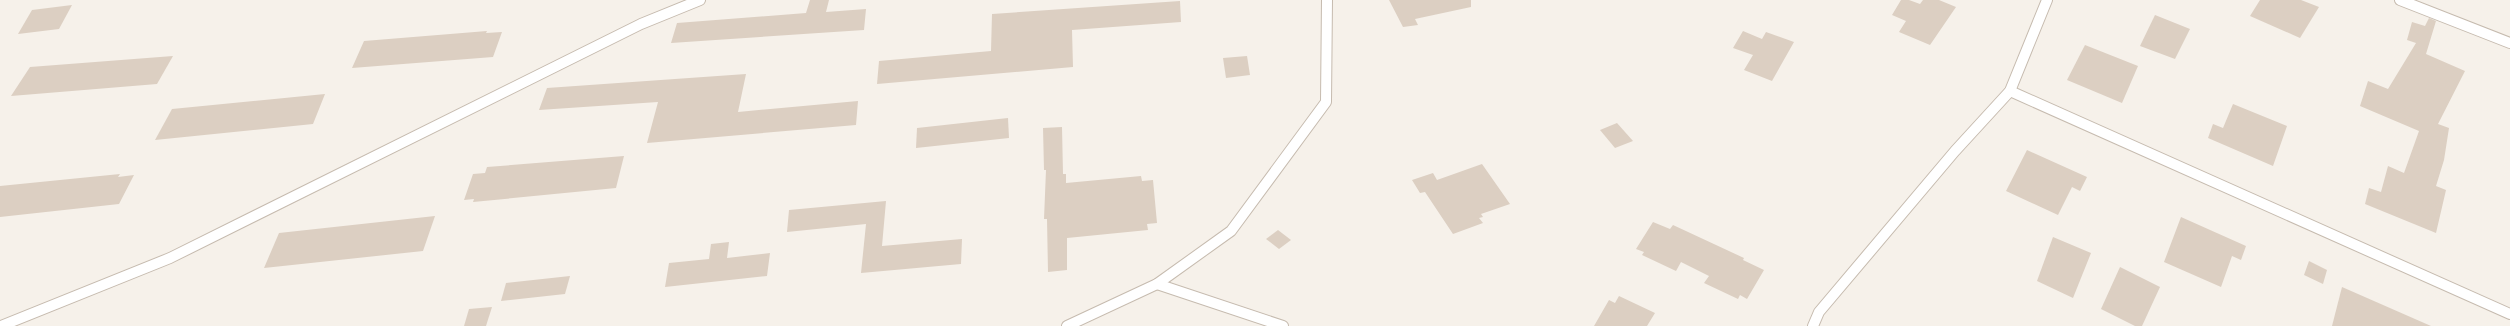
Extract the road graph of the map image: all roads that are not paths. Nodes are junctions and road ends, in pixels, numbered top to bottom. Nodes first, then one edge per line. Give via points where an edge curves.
1 (700, 0) edge
2 (1326, 0) edge
3 (2047, 0) edge
4 (2400, 0) edge
5 (2510, 43) edge
6 (2010, 91) junction
7 (1157, 284) junction
8 (2510, 314) edge
9 (1, 326) edge
10 (1067, 326) edge
11 (1283, 326) edge
12 (1813, 326) edge

1 - 9 lane via 642,24 170,258
2 - 7 lane via 1326,102 1232,231
3 - 6 lane
4 - 5 lane
6 - 8 lane
6 - 12 lane via 1955,150 1824,306
7 - 10 lane
7 - 11 lane

